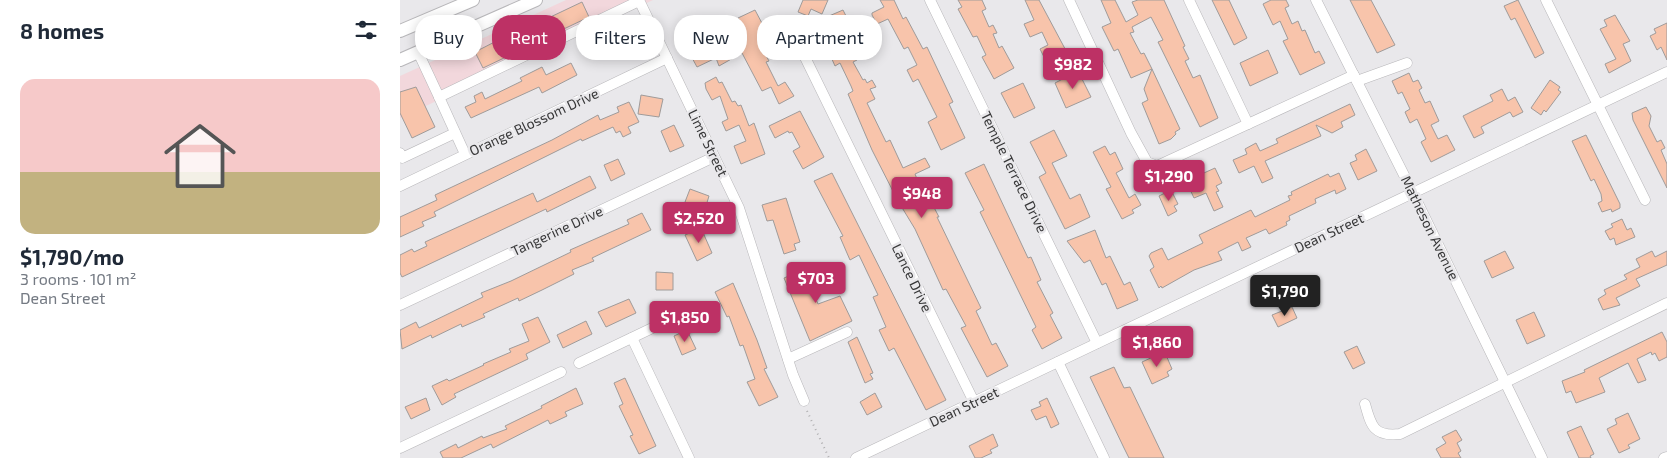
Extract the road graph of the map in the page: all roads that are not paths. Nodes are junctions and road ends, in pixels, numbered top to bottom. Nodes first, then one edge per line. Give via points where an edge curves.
1 (473, 0) edge
2 (536, 0) edge
3 (639, 0) edge
4 (930, 0) edge
5 (1069, 0) edge
6 (1189, 0) edge
7 (1316, 0) edge
8 (1546, 0) edge
9 (482, 24) edge
10 (400, 31) edge
11 (415, 53) edge
12 (667, 58) junction
13 (400, 60) edge
14 (422, 60) edge
15 (806, 60) edge
16 (1407, 63) dead end
17 (1667, 72) edge
18 (1356, 78) junction
19 (438, 96) junction
20 (1598, 105) junction
21 (1248, 124) junction
22 (455, 133) junction
23 (400, 153) edge
24 (465, 154) junction
25 (714, 157) junction
26 (400, 186) edge
27 (1413, 193) junction
28 (1644, 200) dead end
29 (1667, 303) edge
30 (400, 305) edge
31 (688, 311) dead end
32 (847, 332) dead end
33 (632, 338) junction
34 (1097, 344) junction
35 (788, 359) junction
36 (1058, 362) junction
37 (579, 363) dead end
38 (561, 372) dead end
39 (1505, 383) junction
40 (804, 401) road end
41 (974, 402) junction
42 (1364, 404) dead end
43 (400, 448) edge
44 (689, 458) edge
45 (856, 458) edge
46 (1104, 458) edge
47 (1542, 458) edge

1 - 10 main road
2 - 9 main road
3 - 12 street, Lime Street
3 - 19 street
4 - 34 street, Temple Terrace Drive
5 - 21 street via 1147,162 1157,166 1164,164
6 - 21 street
7 - 18 street, Matheson Avenue
8 - 20 street
11 - 13 main road
12 - 24 street, Orange Blossom Drive
12 - 25 street, Lime Street
14 - 19 street
15 - 41 street, Lance Drive
16 - 18 street
17 - 20 street, Dean Street
18 - 21 street
18 - 27 street, Matheson Avenue
19 - 22 street
20 - 27 street, Dean Street
20 - 28 street
22 - 23 street via 402,158
22 - 24 street
24 - 26 street, Orange Blossom Drive
25 - 30 street, Tangerine Drive
25 - 35 street, Lime Street via 739,208
27 - 34 street, Dean Street
27 - 39 street, Matheson Avenue
29 - 39 street
31 - 33 street
32 - 35 street
33 - 37 street
33 - 44 street
34 - 36 street, Dean Street
35 - 40 street, Lime Street
36 - 41 street, Dean Street
36 - 46 street
38 - 43 street
39 - 42 street via 1400,434 1378,432 1371,425
39 - 47 street, Matheson Avenue
41 - 45 street, Dean Street

